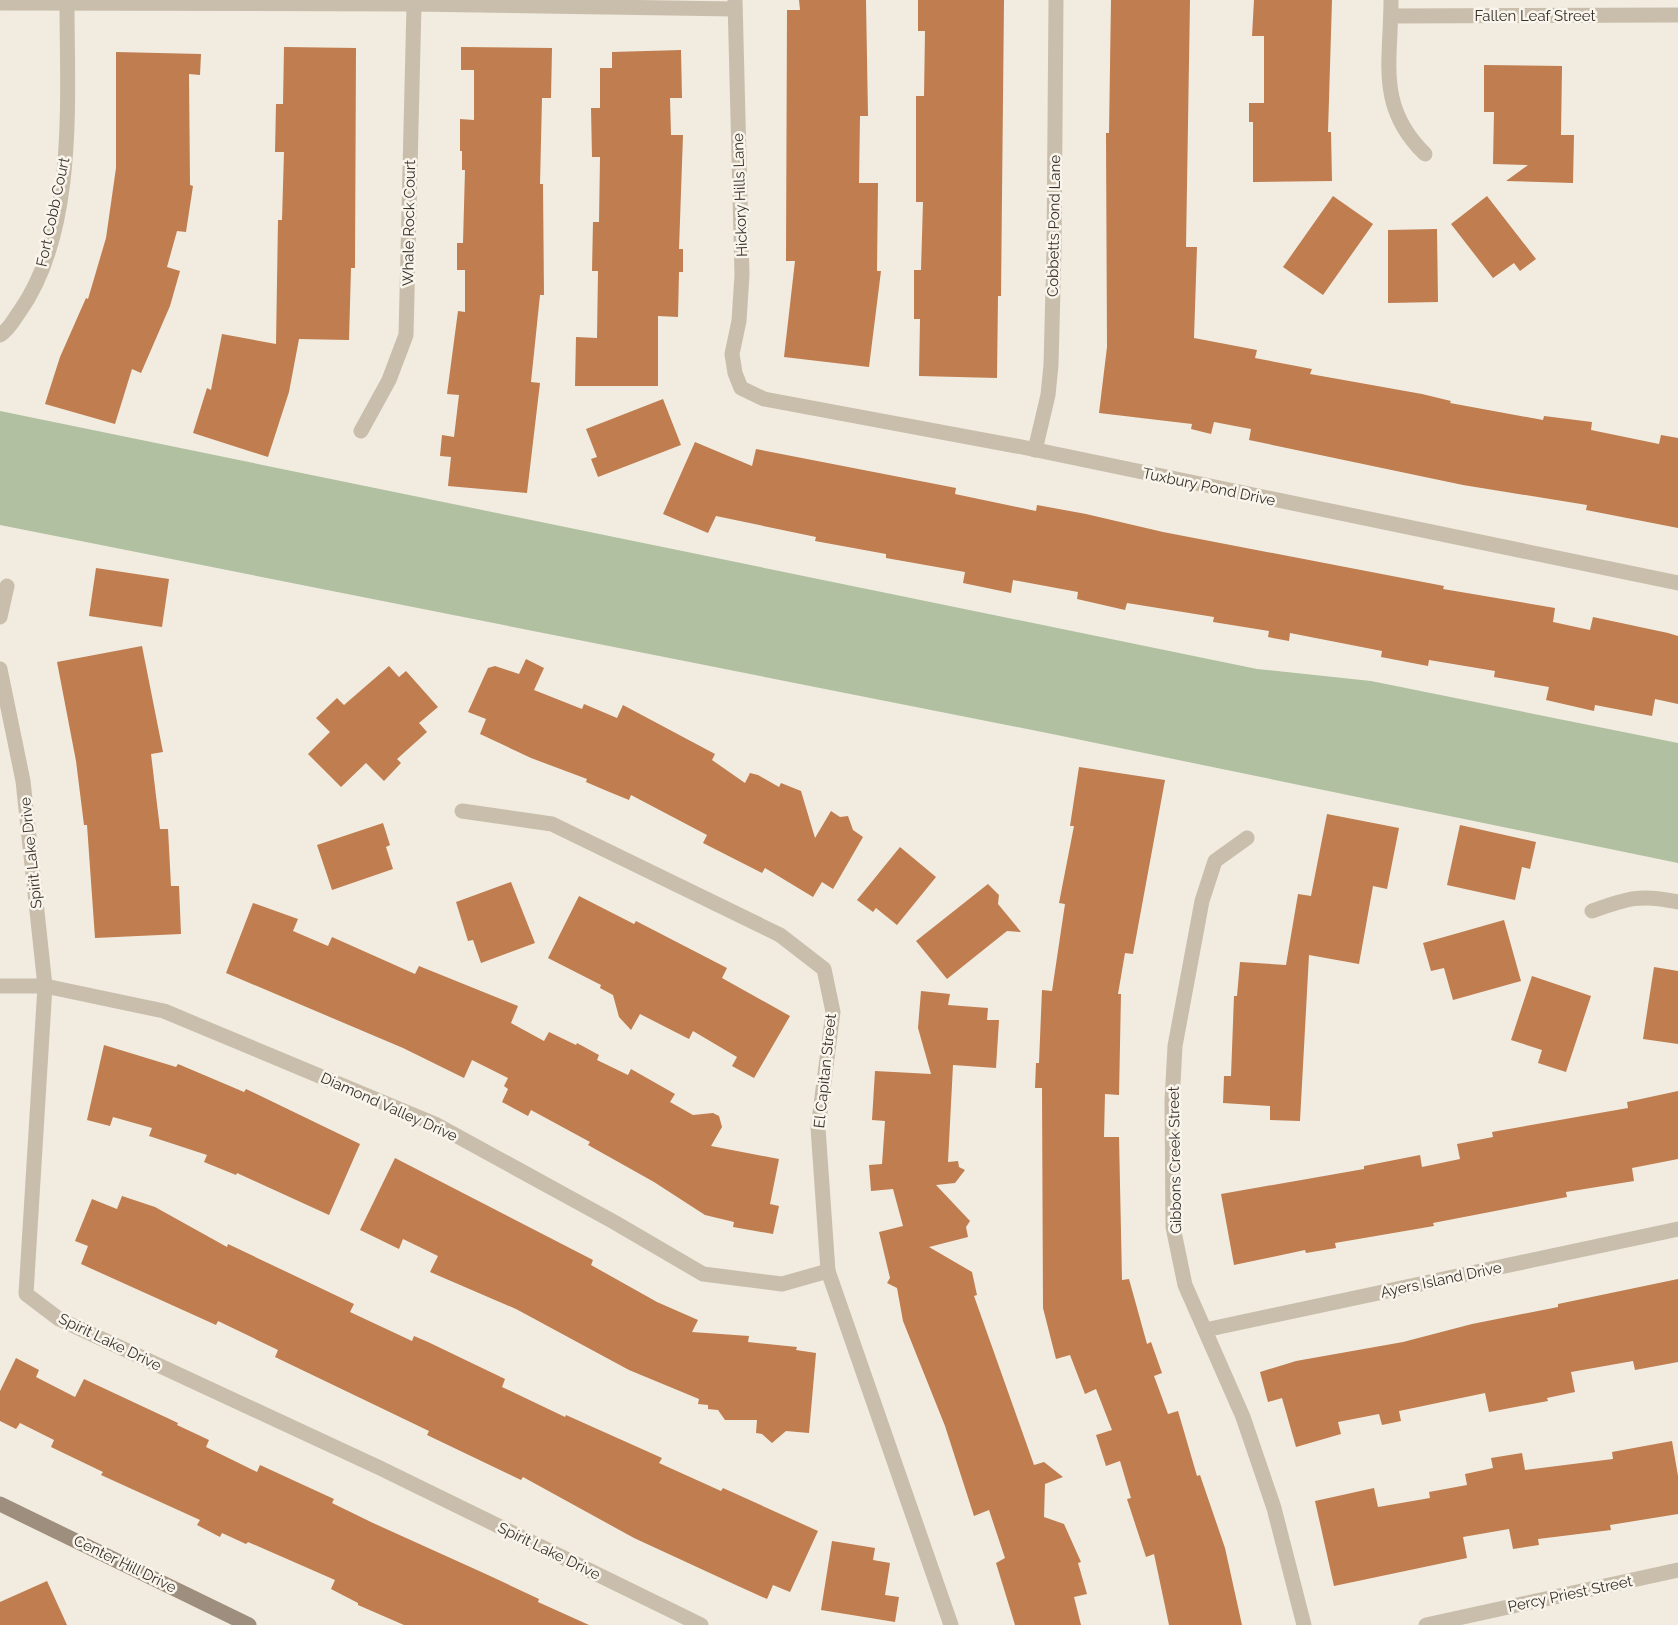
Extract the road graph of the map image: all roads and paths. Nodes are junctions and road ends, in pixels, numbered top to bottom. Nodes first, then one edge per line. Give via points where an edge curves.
1 (1056, 0) edge
2 (1391, 0) edge
3 (0, 3) edge
4 (67, 3) junction
5 (414, 4) junction
6 (735, 5) edge
7 (1678, 15) edge
8 (1391, 16) junction
9 (1425, 154) dead end
10 (0, 335) edge
11 (741, 388) joint
12 (361, 431) dead end
13 (1035, 450) junction
14 (1678, 583) edge
15 (7, 586) dead end
16 (0, 617) edge
17 (0, 669) edge
18 (462, 811) dead end
19 (1247, 838) dead end
20 (1678, 902) edge
21 (1592, 911) dead end
22 (0, 986) edge
23 (45, 986) junction
24 (1678, 1229) edge
25 (828, 1271) junction
26 (1205, 1330) junction
27 (0, 1504) edge
28 (1678, 1570) edge
29 (249, 1625) edge
30 (701, 1625) edge
31 (951, 1625) edge
32 (1304, 1625) edge
33 (1426, 1625) edge

1 - 13 street, Cobbetts Pond Lane via 1051,365
2 - 8 street
3 - 4 street
4 - 5 street
4 - 10 street, Fort Cobb Court via 67,161 50,242 35,290
5 - 6 street
5 - 12 street, Whale Rock Court via 406,335 389,380
6 - 11 street, Hickory Hills Lane via 742,275 732,354
7 - 8 street, Fallen Leaf Street
8 - 9 street via 1389,80 1394,109 1407,136
11 - 13 street, Tuxbury Pond Drive via 764,399
13 - 14 street, Tuxbury Pond Drive
15 - 16 street
17 - 23 street, Spirit Lake Drive via 23,781
18 - 25 street, El Capitan Street via 552,824 780,935 824,969 833,1012 818,1128
19 - 26 street, Gibbons Creek Street via 1215,861 1202,901 1175,1046 1173,1227 1185,1285
20 - 21 street via 1648,896
22 - 23 street, Diamond Valley Drive
23 - 25 street, Diamond Valley Drive via 164,1011 437,1125 703,1274 782,1284
23 - 30 street, Spirit Lake Drive via 26,1294 59,1319 380,1468
24 - 26 street, Ayers Island Drive
25 - 31 street, El Capitan Street
26 - 32 street, Gibbons Creek Street via 1247,1429 1274,1508
27 - 29 street, Center Hill Drive
28 - 33 street, Percy Priest Street

